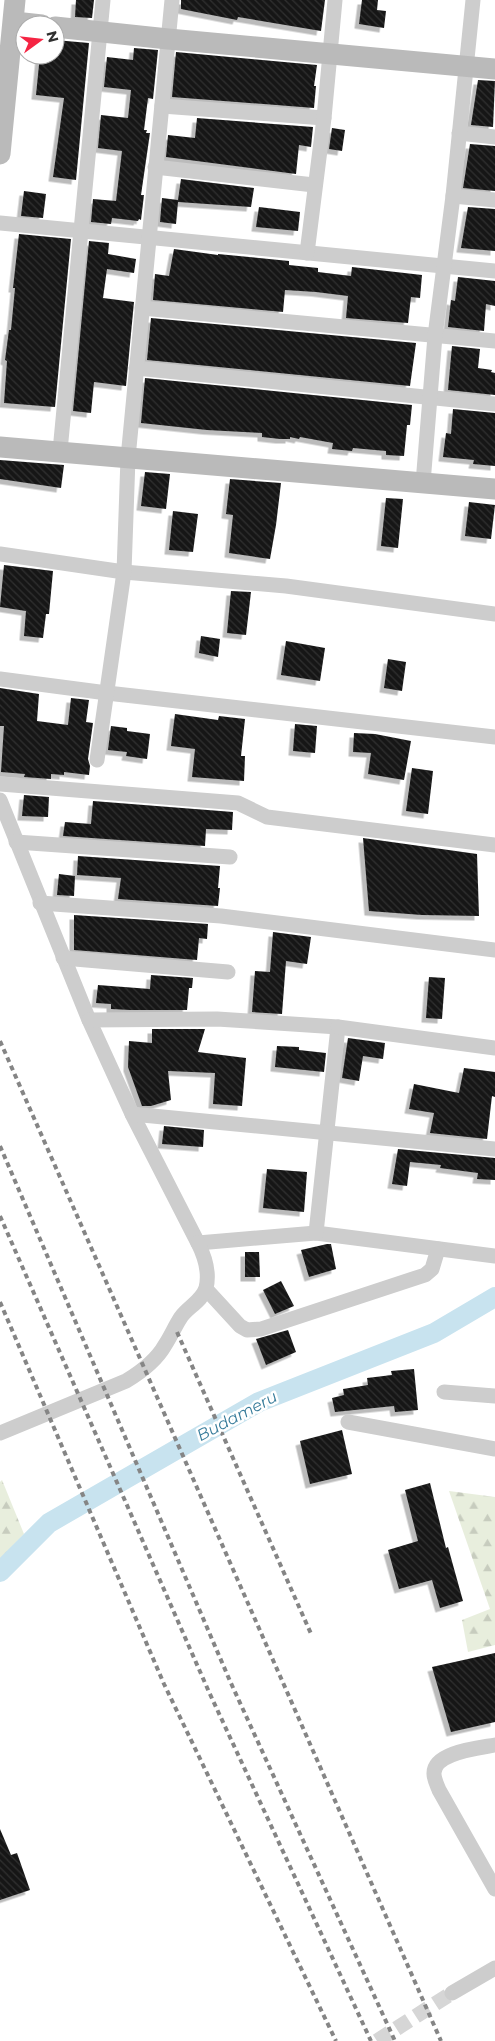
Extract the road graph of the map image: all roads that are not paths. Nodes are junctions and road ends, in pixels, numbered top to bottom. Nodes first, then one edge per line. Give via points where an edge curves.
1 (103, 0) edge
2 (172, 0) edge
3 (335, 0) edge
4 (473, 0) edge
5 (11, 8) edge
6 (24, 15) edge
7 (65, 27) edge
8 (100, 32) junction
9 (168, 39) junction
10 (329, 53) junction
11 (466, 66) junction
12 (495, 68) edge
13 (4, 87) edge
14 (162, 106) junction
15 (324, 118) junction
16 (459, 134) junction
17 (495, 137) edge
18 (0, 154) edge
19 (155, 167) junction
20 (314, 186) junction
21 (453, 196) junction
22 (495, 200) edge
23 (0, 223) edge
24 (80, 229) junction
25 (148, 237) junction
26 (307, 253) junction
27 (444, 266) junction
28 (495, 271) edge
29 (142, 308) junction
30 (435, 336) junction
31 (495, 341) edge
32 (136, 368) junction
33 (431, 398) junction
34 (495, 404) edge
35 (0, 447) edge
36 (60, 451) junction
37 (128, 458) junction
38 (422, 483) junction
39 (495, 489) edge
40 (0, 554) edge
41 (124, 572) junction
42 (495, 614) edge
43 (0, 678) edge
44 (107, 693) junction
45 (495, 737) edge
46 (97, 760) dead end
47 (0, 784) edge
48 (0, 800) edge
49 (16, 842) junction
50 (495, 845) edge
51 (230, 857) dead end
52 (40, 903) junction
53 (495, 950) edge
54 (63, 958) junction
55 (228, 972) dead end
56 (89, 1020) junction
57 (338, 1027) junction
58 (495, 1048) edge
59 (132, 1114) junction
60 (326, 1132) junction
61 (495, 1149) edge
62 (316, 1233) junction
63 (198, 1243) junction
64 (438, 1249) junction
65 (495, 1256) edge
66 (206, 1289) junction
67 (444, 1392) dead end
68 (495, 1396) edge
69 (348, 1422) dead end
70 (0, 1433) edge
71 (495, 1449) edge
72 (495, 1745) edge
73 (495, 1889) edge
74 (495, 1968) edge
75 (452, 1993) tunnel mouth

1 - 8 street
2 - 9 street
3 - 10 street
4 - 11 street
5 - 6 street
5 - 13 street
7 - 8 street
8 - 9 street
8 - 24 street
9 - 10 street
9 - 14 street
10 - 11 street
10 - 15 street
11 - 12 street
11 - 16 street
13 - 18 street
14 - 15 street
14 - 19 street
15 - 20 street
16 - 17 street
16 - 21 street
19 - 20 street
19 - 25 street
20 - 26 street
21 - 22 street
21 - 27 street
23 - 24 street
24 - 25 street
24 - 36 street
25 - 26 street
25 - 29 street
26 - 27 street
27 - 28 street
27 - 30 street
29 - 30 street
29 - 32 street
30 - 31 street
30 - 33 street
32 - 33 street
32 - 37 street
33 - 34 street
33 - 38 street
35 - 36 street
36 - 37 street
37 - 38 street
37 - 41 street
38 - 39 street
40 - 41 street
41 - 42 street via 286,586
41 - 44 street
43 - 44 street
44 - 45 street
44 - 46 street
47 - 50 street via 238,803 267,817
48 - 49 street
49 - 51 street
49 - 52 street
52 - 53 street via 221,916
52 - 54 street
54 - 55 street
54 - 56 street
56 - 57 street via 217,1018
56 - 59 street
57 - 58 street
57 - 60 street
59 - 60 street
59 - 63 street
60 - 61 street
60 - 62 street
62 - 63 street
62 - 64 street
63 - 66 street via 206,1261
64 - 65 street
64 - 66 street via 432,1268 425,1275 261,1329 246,1330 240,1326
66 - 70 street via 202,1297 181,1316 164,1347 140,1373
67 - 68 street
69 - 71 street
72 - 73 street via 463,1750 443,1759 435,1766 434,1775 439,1790
74 - 75 street

